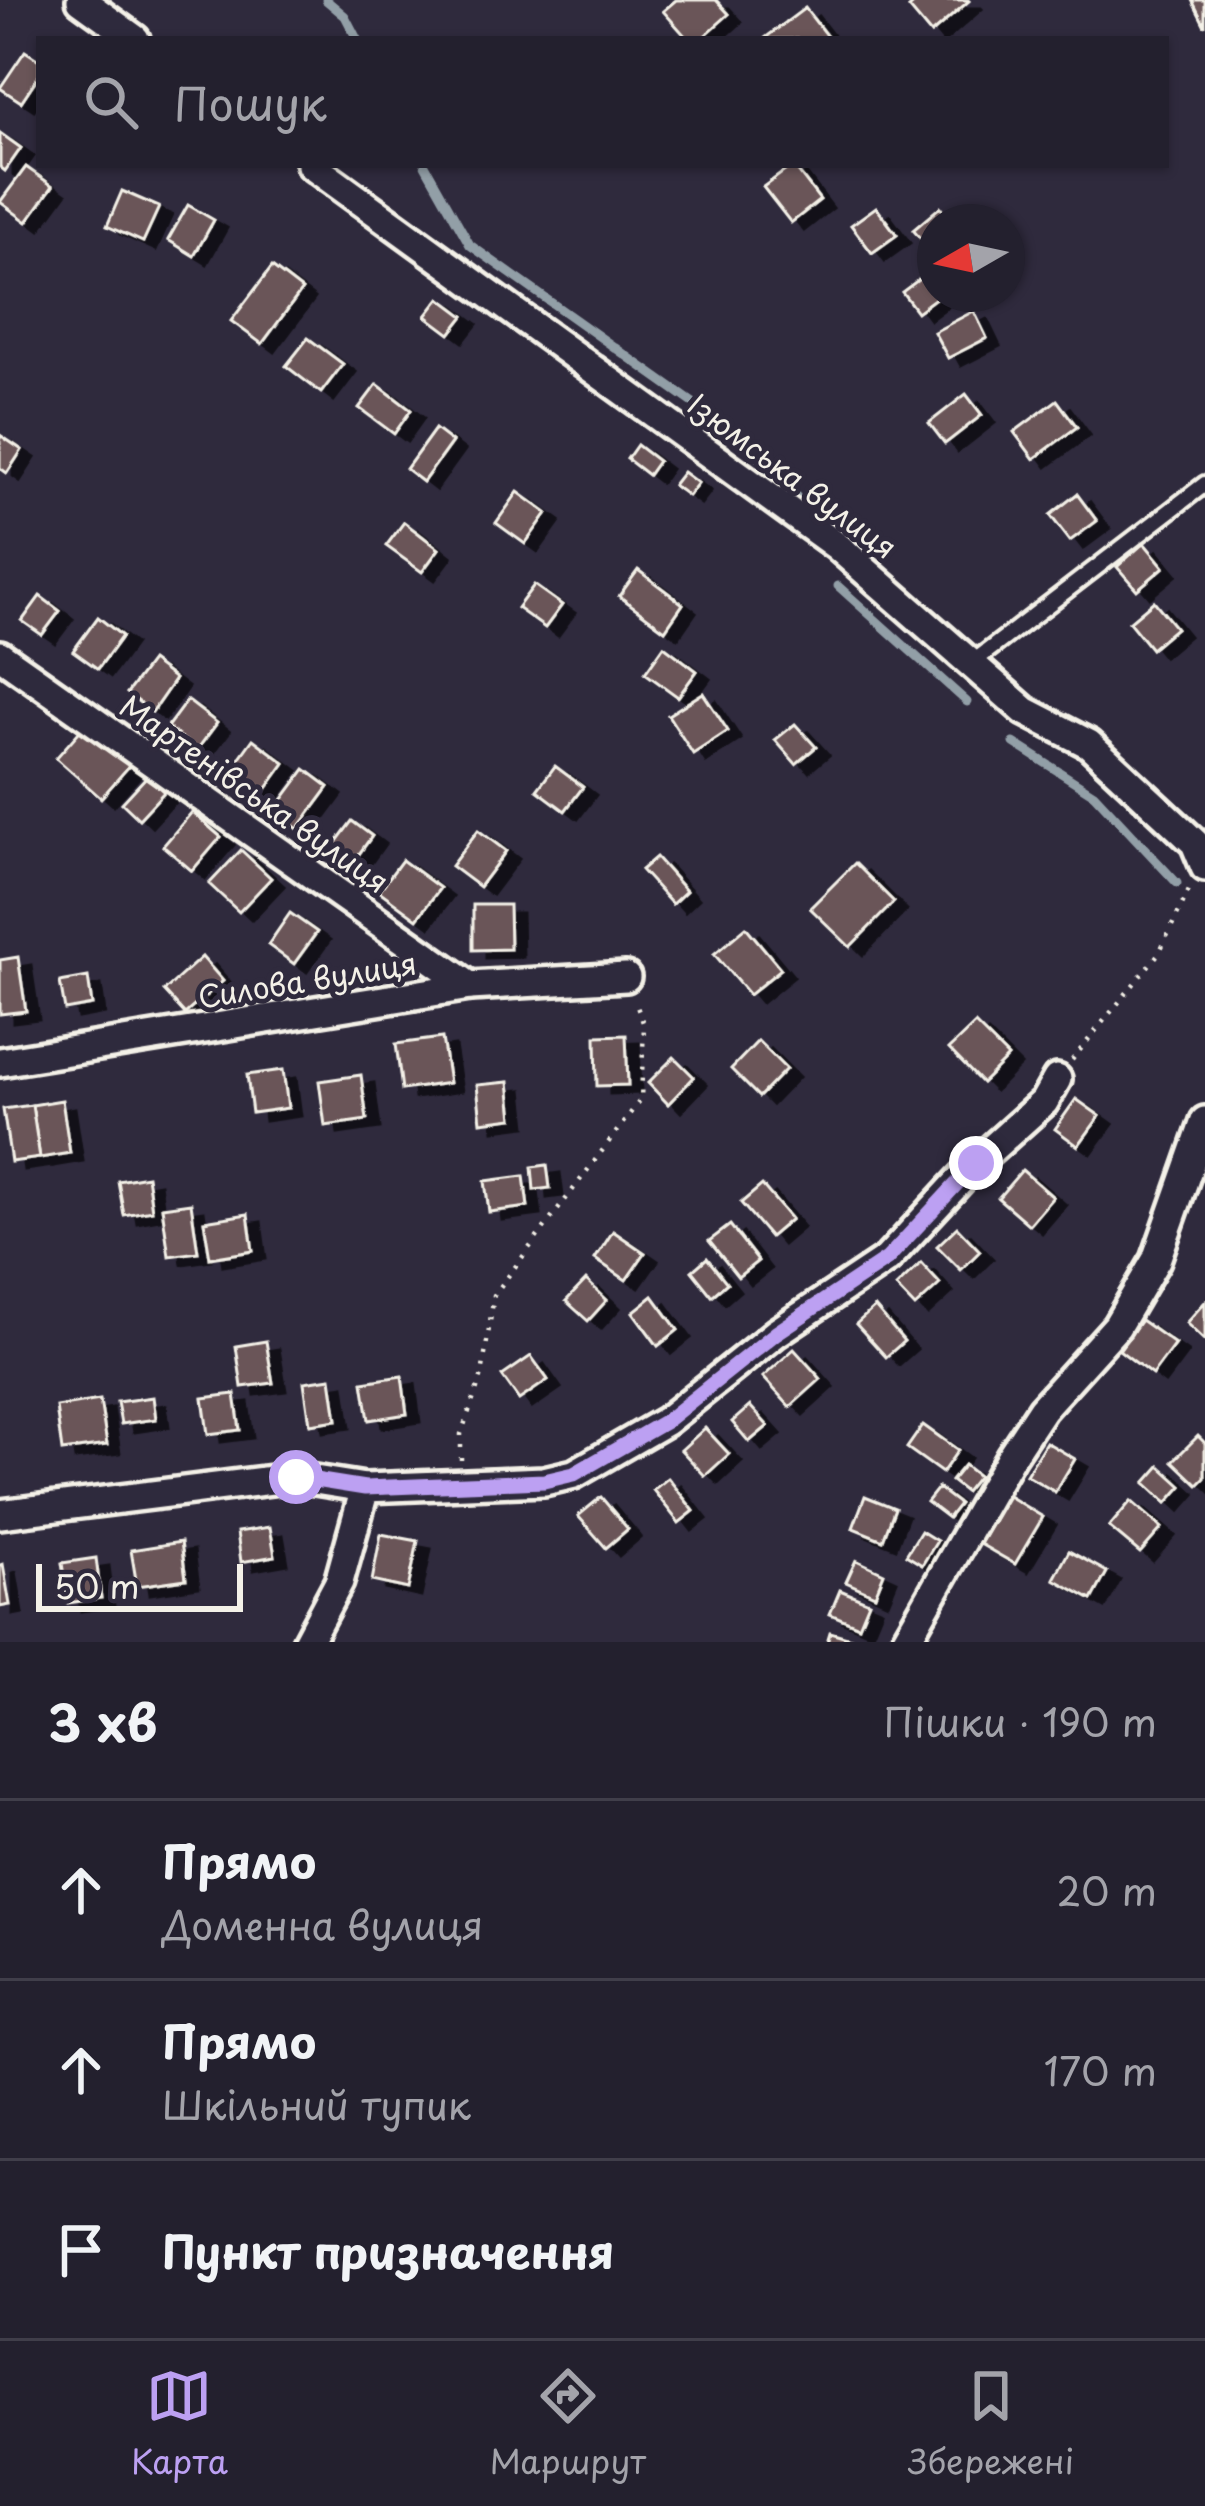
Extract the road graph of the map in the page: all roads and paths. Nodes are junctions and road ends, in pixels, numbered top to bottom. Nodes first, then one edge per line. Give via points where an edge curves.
1 (81, 0) edge
2 (131, 36) edge
3 (315, 168) edge
4 (1205, 484) edge
5 (0, 655) edge
6 (972, 663) junction
7 (1202, 852) edge
8 (626, 976) joint
9 (470, 986) junction
10 (0, 1062) edge
11 (1057, 1078) joint
12 (1205, 1121) edge
13 (461, 1486) junction
14 (365, 1488) junction
15 (0, 1514) edge
16 (307, 1642) edge
17 (905, 1642) edge

1 - 2 street
3 - 6 street, Ізюмська вулиця via 837,546
4 - 6 lane
5 - 9 street, Мартенівська вулиця
6 - 7 street, Ізюмська вулиця via 1025,711 1089,744
7 - 11 path via 1160,952
8 - 9 street, Силова вулиця
8 - 13 path via 644,1024 641,1099 494,1295 482,1376 461,1434
9 - 10 street, Силова вулиця
11 - 13 street via 1044,1102 887,1259 666,1421 574,1474
12 - 17 street via 1156,1260 1118,1326 1021,1440
13 - 14 street
14 - 15 street via 296,1477
14 - 16 street via 339,1582

